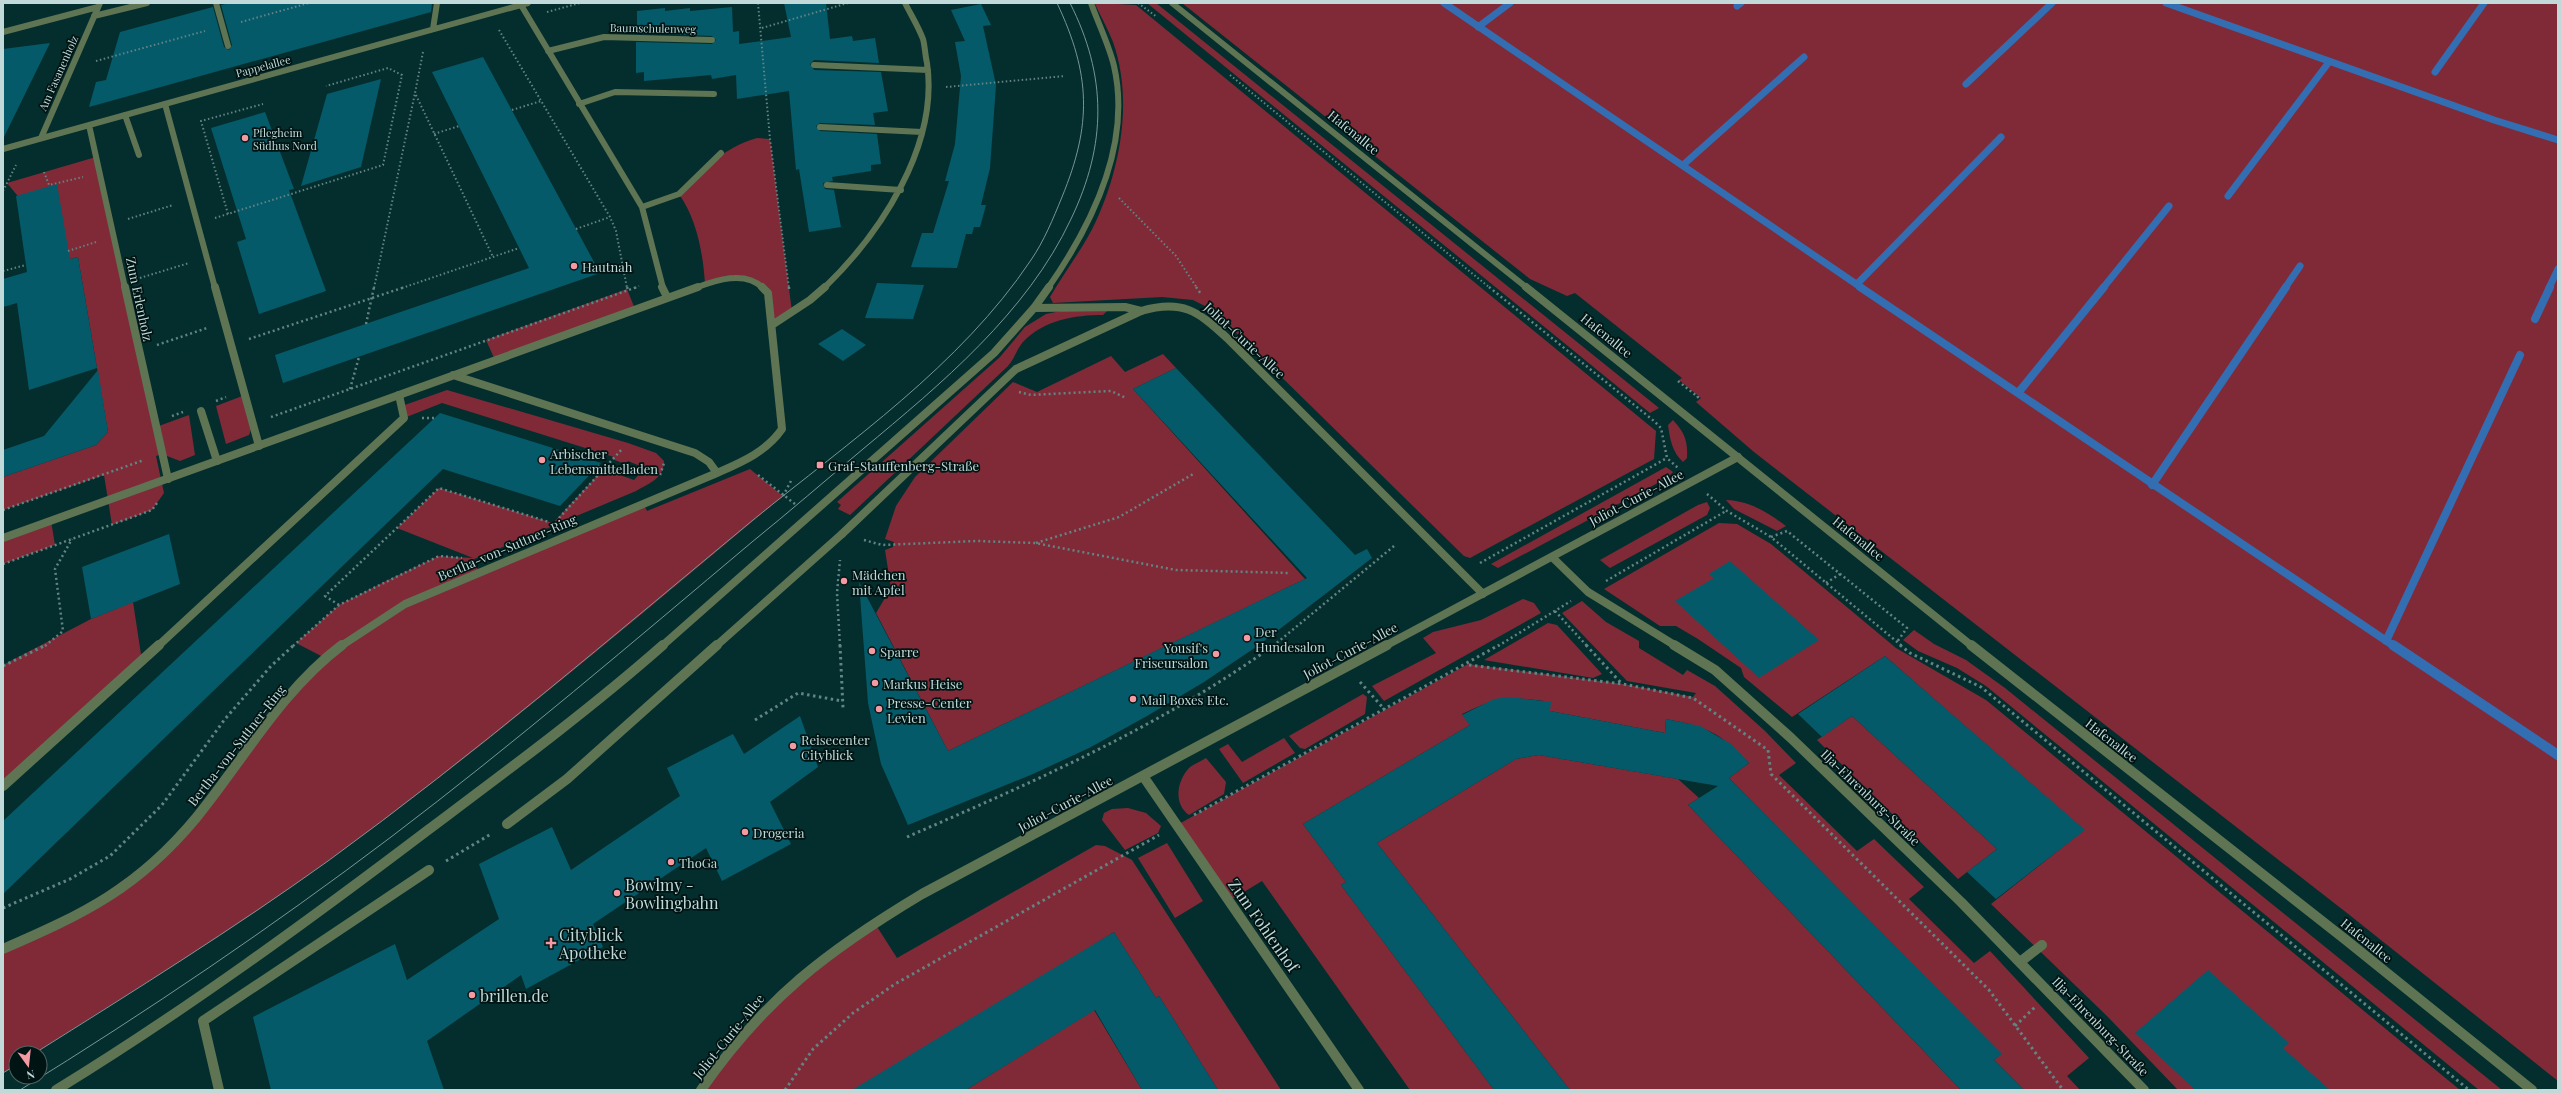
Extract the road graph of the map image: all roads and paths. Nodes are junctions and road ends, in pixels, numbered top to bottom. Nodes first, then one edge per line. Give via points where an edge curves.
1 (147, 3) edge
2 (216, 3) edge
3 (309, 3) edge
4 (437, 3) edge
5 (528, 3) edge
6 (758, 3) edge
7 (848, 3) edge
8 (906, 3) edge
9 (1091, 3) edge
10 (1138, 3) edge
11 (1172, 3) edge
12 (99, 5) edge
13 (521, 5) junction
14 (490, 14) junction
15 (94, 16) junction
16 (1161, 20) dead end
17 (222, 27) junction
18 (762, 28) junction
19 (433, 29) junction
20 (3, 32) edge
21 (420, 33) junction
22 (712, 40) dead end
23 (228, 46) dead end
24 (548, 51) junction
25 (814, 65) dead end
26 (72, 67) junction
27 (928, 70) junction
28 (1229, 75) dead end
29 (1065, 76) dead end
30 (326, 86) dead end
31 (928, 88) junction
32 (415, 93) junction
33 (714, 94) dead end
34 (541, 101) junction
35 (165, 104) junction
36 (263, 104) dead end
37 (579, 104) junction
38 (512, 110) dead end
39 (125, 115) junction
40 (89, 125) junction
41 (459, 126) dead end
42 (820, 127) dead end
43 (922, 132) junction
44 (434, 134) junction
45 (40, 138) junction
46 (3, 149) edge
47 (721, 153) dead end
48 (139, 155) dead end
49 (18, 161) dead end
50 (1104, 183) junction
51 (827, 185) dead end
52 (901, 190) junction
53 (3, 191) edge
54 (191, 200) junction
55 (642, 207) junction
56 (228, 214) junction
57 (610, 217) junction
58 (111, 224) junction
59 (198, 224) junction
60 (576, 229) dead end
61 (114, 236) junction
62 (519, 248) dead end
63 (68, 251) dead end
64 (207, 257) junction
65 (493, 257) junction
66 (26, 265) dead end
67 (3, 271) edge
68 (124, 283) junction
69 (789, 289) dead end
70 (667, 297) junction
71 (371, 298) junction
72 (1034, 308) junction
73 (635, 309) junction
74 (1195, 310) junction
75 (1141, 311) junction
76 (225, 322) junction
77 (366, 324) dead end
78 (772, 325) junction
79 (231, 345) junction
80 (139, 350) junction
81 (359, 357) dead end
82 (452, 375) junction
83 (997, 387) junction
84 (350, 389) dead end
85 (399, 395) junction
86 (1126, 398) dead end
87 (201, 411) dead end
88 (639, 434) junction
89 (259, 446) junction
90 (162, 454) junction
91 (1738, 457) junction
92 (217, 461) junction
93 (664, 461) dead end
94 (598, 466) dead end
95 (604, 468) junction
96 (717, 473) junction
97 (1195, 473) dead end
98 (657, 478) dead end
99 (168, 479) junction
100 (792, 479) dead end
101 (783, 496) dead end
102 (3, 510) edge
103 (545, 521) dead end
104 (554, 524) dead end
105 (842, 534) junction
106 (1771, 537) junction
107 (3, 538) edge
108 (72, 539) dead end
109 (1035, 543) junction
110 (882, 545) dead end
111 (1394, 546) dead end
112 (1552, 557) junction
113 (467, 558) dead end
114 (1480, 563) dead end
115 (1290, 574) dead end
116 (1840, 574) junction
117 (1826, 583) junction
118 (1588, 592) junction
119 (1483, 594) junction
120 (338, 605) junction
121 (1555, 610) junction
122 (1897, 642) junction
123 (1468, 664) junction
124 (3, 666) edge
125 (1347, 667) junction
126 (1623, 684) junction
127 (842, 701) junction
128 (843, 708) dead end
129 (1385, 710) junction
130 (755, 720) dead end
131 (1144, 776) junction
132 (3, 786) edge
133 (507, 824) joint
134 (1177, 825) junction
135 (907, 838) dead end
136 (430, 870) joint
137 (3, 908) edge
138 (2042, 945) dead end
139 (3, 949) edge
140 (2020, 962) junction
141 (2050, 993) junction
142 (2015, 1026) junction
143 (2060, 1086) junction
144 (56, 1090) edge
145 (219, 1090) edge
146 (701, 1090) edge
147 (785, 1090) edge
148 (1359, 1090) edge
149 (2055, 1090) edge
150 (2063, 1090) edge
151 (2144, 1090) edge
152 (2469, 1090) edge
153 (2532, 1090) edge

1 - 15 street
2 - 17 street
3 - 17 path
4 - 19 street
5 - 13 street, Pappelallee
6 - 18 path
7 - 18 path
8 - 27 street via 918,26
9 - 50 street via 1114,66 1118,102 1115,140
10 - 16 path
11 - 91 street, Hafenallee
12 - 15 street, Am Fasanenholz
12 - 20 street
13 - 14 street, Pappelallee
13 - 24 street
14 - 19 street, Pappelallee
14 - 34 path
15 - 26 street, Am Fasanenholz
17 - 23 street
17 - 26 path
18 - 69 path via 770,139
19 - 21 street, Pappelallee
21 - 32 path via 424,47
21 - 35 street, Pappelallee
22 - 24 street, Baumschulenweg via 604,37
24 - 37 street
25 - 27 street
26 - 45 street, Am Fasanenholz
27 - 31 street
28 - 114 path via 1661,428 1667,458
29 - 31 path
30 - 56 path via 388,68 402,74 382,165
31 - 43 street
32 - 44 path
32 - 71 path
33 - 37 street via 615,92
34 - 38 path
34 - 57 path
35 - 39 street, Pappelallee
35 - 54 street
36 - 56 path via 201,121
37 - 55 street
39 - 40 street, Pappelallee
39 - 48 street
40 - 45 street, Pappelallee
40 - 58 street, Zum Erlenholz
41 - 44 path
42 - 43 street
43 - 52 street
44 - 65 path
45 - 46 street, Pappelallee
47 - 55 street via 679,194
49 - 53 path
50 - 72 street via 1073,252
50 - 74 path via 1176,256 1201,294 1205,305
51 - 52 street
52 - 78 street via 876,228 847,263 815,296
54 - 58 path
54 - 59 street
55 - 70 street via 658,280
56 - 59 path
57 - 60 path
57 - 73 path via 616,232 627,289
58 - 61 street, Zum Erlenholz
59 - 64 street
61 - 63 path
61 - 68 street, Zum Erlenholz
62 - 65 path
64 - 68 path
64 - 76 street
65 - 71 path
66 - 67 path
68 - 80 street, Zum Erlenholz
70 - 73 street, Bertha-von-Suttner-Ring
70 - 78 street, Bertha-von-Suttner-Ring via 713,282 748,278 760,283 768,293
71 - 77 path
71 - 79 path
72 - 75 street via 1126,307
72 - 144 street via 994,353 935,407 594,704 332,903 130,1045
73 - 82 street, Bertha-von-Suttner-Ring
74 - 75 street, Joliot-Curie-Allee via 1176,304 1156,305
74 - 119 street, Joliot-Curie-Allee via 1227,338
75 - 83 street, Joliot-Curie-Allee via 1016,369
76 - 79 street
76 - 80 path
78 - 96 street, Bertha-von-Suttner-Ring via 782,429 764,450
79 - 89 street
80 - 90 street, Zum Erlenholz
81 - 84 path
82 - 85 street, Bertha-von-Suttner-Ring
82 - 88 street
83 - 86 path via 1031,395 1111,392
83 - 105 street, Joliot-Curie-Allee
85 - 89 street, Bertha-von-Suttner-Ring
85 - 132 street via 404,418 392,430
87 - 92 street
88 - 95 path
88 - 96 street via 695,453 709,462
89 - 92 street, Bertha-von-Suttner-Ring
90 - 99 street, Zum Erlenholz
90 - 102 path
91 - 112 street, Joliot-Curie-Allee
91 - 153 street, Hafenallee via 1935,617 2346,940
92 - 99 street, Bertha-von-Suttner-Ring
93 - 98 path via 662,472
94 - 95 path
95 - 104 path
96 - 139 street, Bertha-von-Suttner-Ring via 405,604 370,624 326,658 282,703 195,819 132,881 104,901
97 - 109 path via 1120,517
99 - 107 street, Bertha-von-Suttner-Ring
100 - 101 path
103 - 120 path via 439,488 326,596
105 - 127 path via 837,593
105 - 133 street, Joliot-Curie-Allee via 567,779
106 - 116 path via 1787,531
106 - 117 path
106 - 118 path via 1726,511
108 - 124 path via 55,569 62,631 42,648
109 - 110 path via 977,541
109 - 115 path via 1176,570
111 - 135 path via 1257,658 1187,703 1110,746
112 - 118 street, Ilja-Ehrenburg-Straße
112 - 119 street, Joliot-Curie-Allee
113 - 120 path via 438,556
116 - 117 path
116 - 122 path via 1907,628
117 - 122 path
118 - 121 path
118 - 140 street, Ilja-Ehrenburg-Straße via 1715,670 1797,744
119 - 125 street, Joliot-Curie-Allee
120 - 137 path via 271,666 225,719 162,805 110,856 70,879
121 - 123 path
121 - 126 path
122 - 152 path via 1910,653 1981,687
123 - 126 path
123 - 129 path
125 - 129 path
125 - 131 street, Joliot-Curie-Allee
126 - 142 path via 1693,698 1768,750 1771,774 1989,990
127 - 128 path
127 - 130 path via 798,693
129 - 134 path
131 - 134 street, Zum Fohlenhof
131 - 146 street, Joliot-Curie-Allee via 922,894 865,928 811,966 763,1009
133 - 136 path
134 - 147 path via 889,988 853,1013 813,1049
134 - 148 street, Zum Fohlenhof
136 - 145 street via 203,1021
138 - 140 street
140 - 141 street, Ilja-Ehrenburg-Straße
141 - 142 path
141 - 151 street, Ilja-Ehrenburg-Straße
142 - 143 path
143 - 149 path
143 - 150 path

